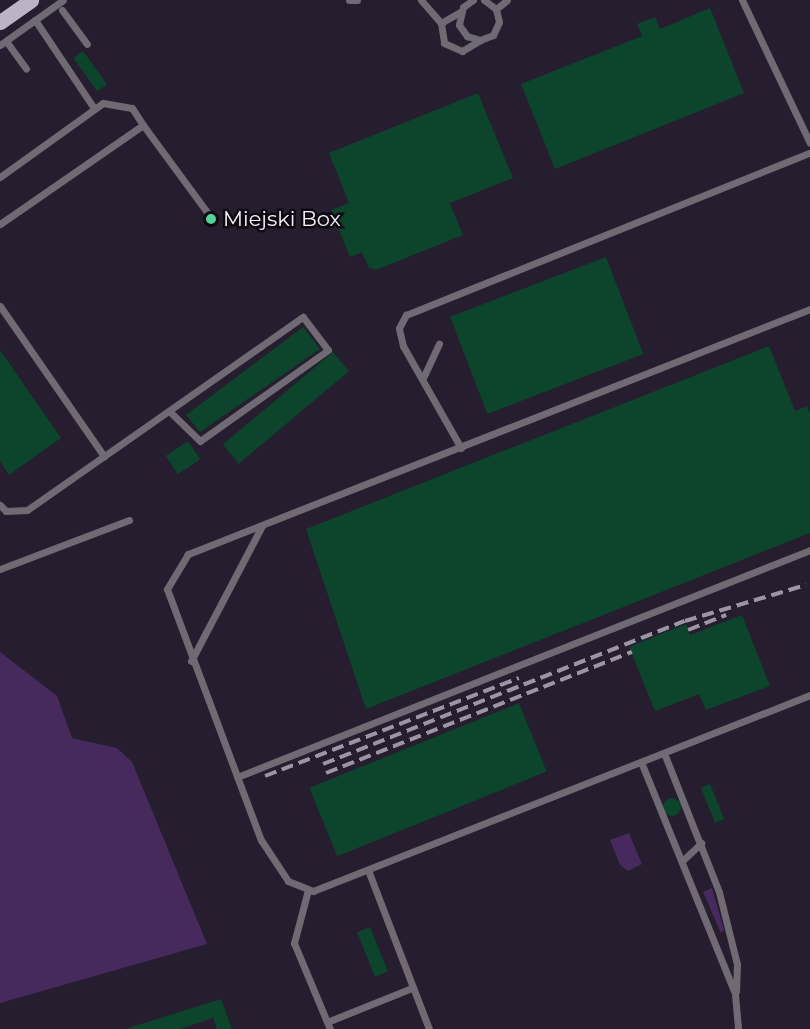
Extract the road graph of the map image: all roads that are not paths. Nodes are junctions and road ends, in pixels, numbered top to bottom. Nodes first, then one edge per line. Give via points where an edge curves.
1 (31, 0) edge
2 (63, 0) edge
3 (349, 0) edge
4 (357, 0) edge
5 (421, 0) edge
6 (458, 0) edge
7 (473, 0) edge
8 (484, 0) edge
9 (507, 0) edge
10 (742, 0) edge
11 (461, 9) junction
12 (496, 9) junction
13 (62, 10) dead end
14 (35, 20) junction
15 (0, 22) edge
16 (441, 23) junction
17 (480, 40) junction
18 (3, 43) edge
19 (87, 44) dead end
20 (26, 69) dead end
21 (94, 108) junction
22 (143, 125) junction
23 (810, 143) edge
24 (810, 153) edge
25 (0, 177) edge
26 (207, 212) dead end
27 (0, 224) edge
28 (0, 306) edge
29 (810, 309) edge
30 (439, 343) dead end
31 (423, 378) junction
32 (169, 411) junction
33 (461, 448) junction
34 (104, 456) junction
35 (0, 505) edge
36 (129, 520) dead end
37 (262, 526) junction
38 (810, 550) edge
39 (0, 569) edge
40 (191, 661) junction
41 (810, 695) edge
42 (664, 753) junction
43 (641, 762) junction
44 (237, 777) junction
45 (701, 843) junction
46 (683, 860) junction
47 (368, 870) junction
48 (308, 890) junction
49 (412, 988) junction
50 (735, 994) junction
51 (329, 1026) edge
52 (429, 1029) edge
53 (738, 1029) edge

1 - 15 main road
2 - 14 lane
3 - 4 lane
5 - 16 lane
6 - 11 lane
7 - 11 lane
8 - 12 lane
9 - 12 lane
10 - 23 lane
11 - 16 lane
11 - 17 lane via 462,31
12 - 17 lane via 497,29
13 - 19 lane
14 - 18 lane
14 - 21 lane
16 - 17 lane via 444,43 455,51 469,49
18 - 20 lane
21 - 22 lane via 118,103 132,108
21 - 25 lane
22 - 26 lane
22 - 27 lane
24 - 31 lane via 406,315 399,328 403,346
28 - 34 lane
29 - 33 lane
30 - 31 lane
31 - 33 lane
32 - 32 lane via 200,441 328,350 303,317
32 - 34 lane
33 - 37 lane
34 - 35 lane via 27,510 6,511
36 - 39 lane
37 - 40 lane
37 - 40 lane via 188,554 172,574 168,602
38 - 44 lane
40 - 44 lane
41 - 42 lane
42 - 43 lane
42 - 45 lane
43 - 46 lane
43 - 47 lane
44 - 48 lane via 275,866
45 - 46 lane
45 - 50 lane via 737,964
46 - 50 lane
47 - 48 lane
47 - 49 lane
48 - 51 lane via 294,943
49 - 51 lane
49 - 52 lane
50 - 53 lane

